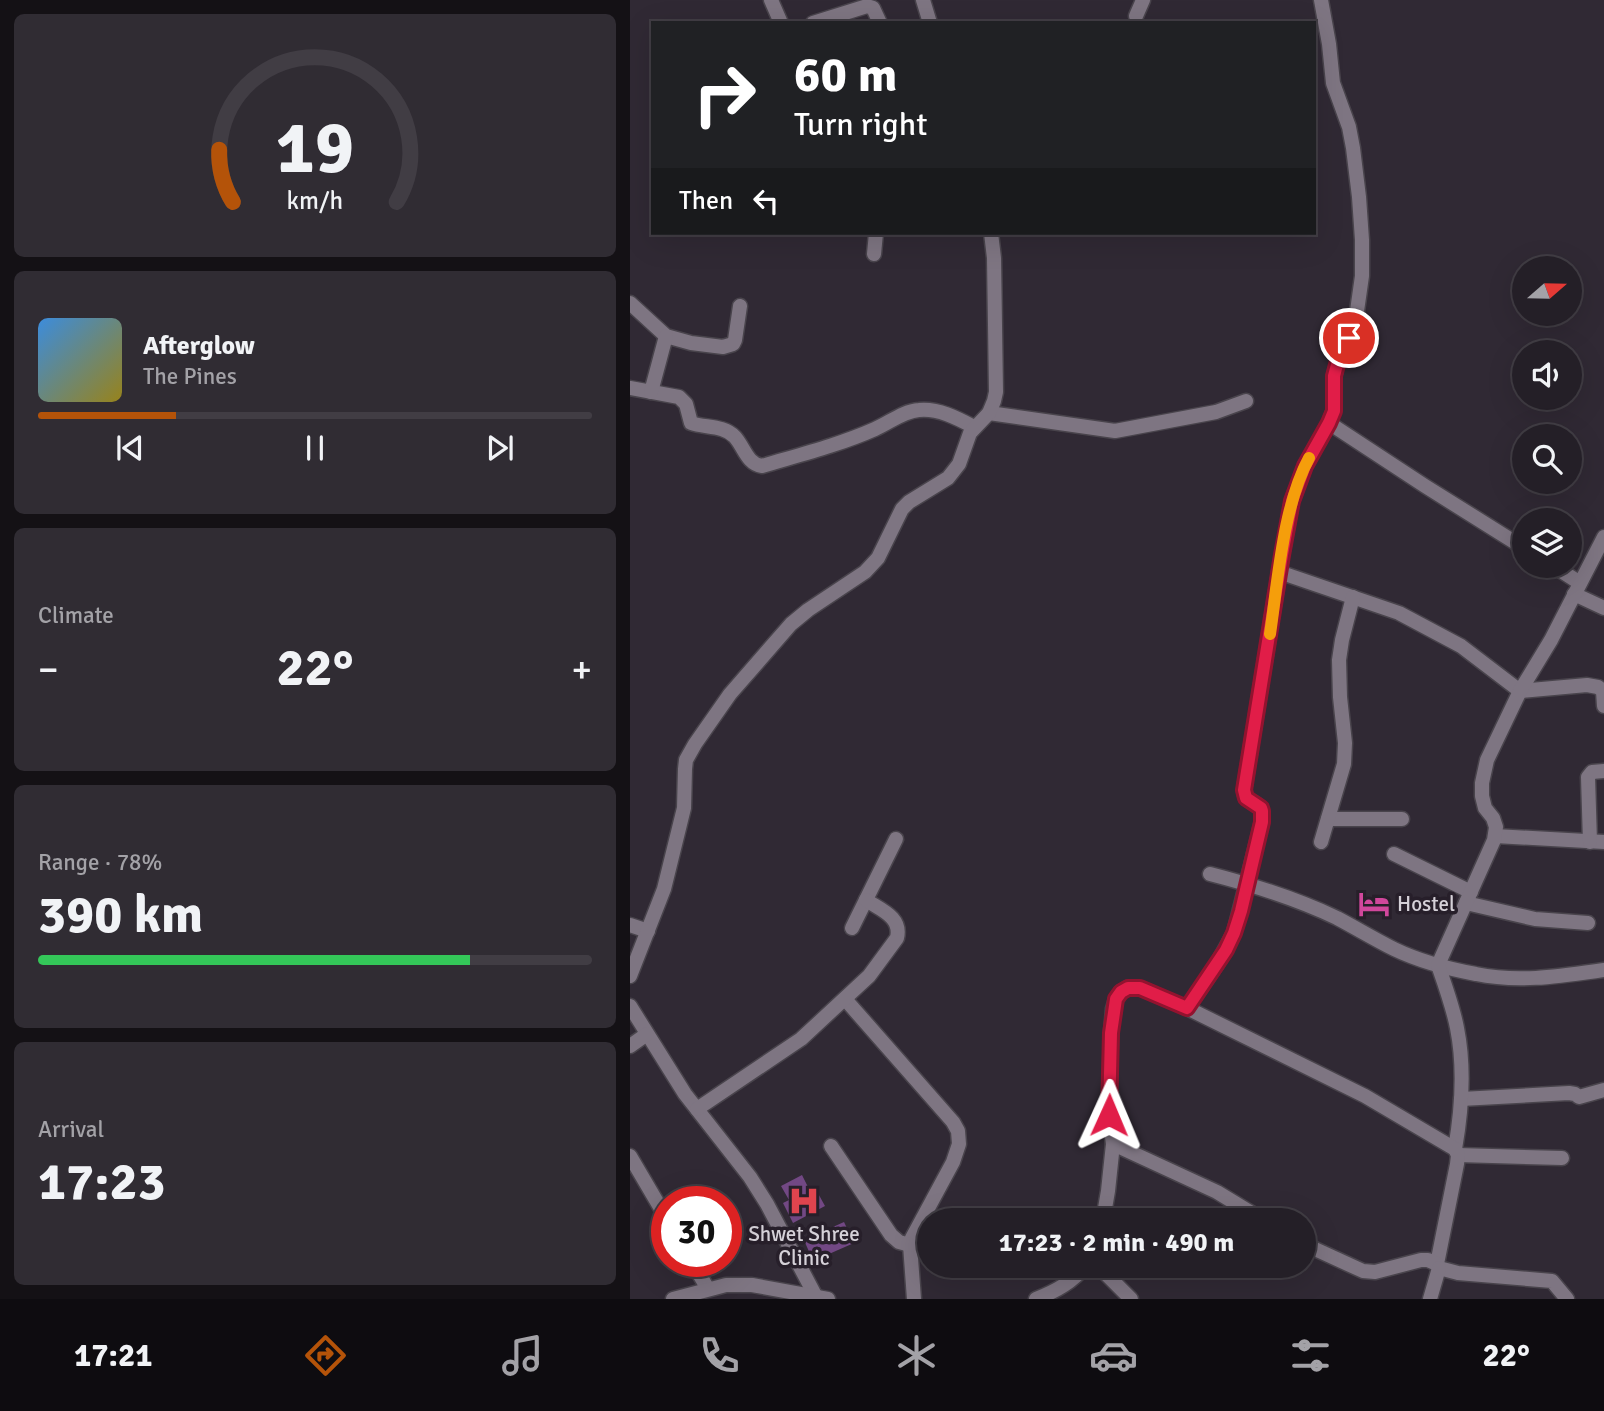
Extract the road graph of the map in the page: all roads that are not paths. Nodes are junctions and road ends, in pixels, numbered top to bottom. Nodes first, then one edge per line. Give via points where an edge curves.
1 (771, 0) edge
2 (923, 0) edge
3 (1143, 0) edge
4 (1321, 0) edge
5 (1136, 16) dead end
6 (779, 21) edge
7 (819, 21) edge
8 (879, 21) edge
9 (929, 21) edge
10 (876, 235) edge
11 (990, 235) edge
12 (874, 254) dead end
13 (630, 303) edge
14 (740, 306) dead end
15 (666, 336) junction
16 (630, 388) edge
17 (651, 392) junction
18 (1245, 401) dead end
19 (989, 413) junction
20 (1329, 423) junction
21 (974, 427) junction
22 (1604, 537) edge
23 (1512, 540) edge
24 (1279, 572) junction
25 (1566, 578) edge
26 (1577, 589) junction
27 (1353, 597) junction
28 (1604, 608) edge
29 (1520, 691) junction
30 (1604, 706) edge
31 (1604, 771) edge
32 (1328, 818) junction
33 (1402, 819) dead end
34 (1494, 836) junction
35 (897, 839) dead end
36 (1321, 842) dead end
37 (1597, 842) edge
38 (1394, 854) dead end
39 (1210, 874) dead end
40 (1247, 883) junction
41 (1468, 898) junction
42 (866, 900) junction
43 (1588, 923) dead end
44 (630, 925) edge
45 (852, 928) dead end
46 (648, 931) junction
47 (1438, 965) junction
48 (1604, 970) edge
49 (630, 976) edge
50 (845, 999) junction
51 (630, 1006) edge
52 (1187, 1008) junction
53 (647, 1034) junction
54 (630, 1046) edge
55 (1604, 1090) edge
56 (1461, 1099) junction
57 (697, 1109) junction
58 (1112, 1144) junction
59 (831, 1146) dead end
60 (1457, 1152) junction
61 (630, 1156) edge
62 (1562, 1158) dead end
63 (651, 1192) edge
64 (1105, 1208) edge
65 (1243, 1208) edge
66 (910, 1245) junction
67 (1316, 1249) edge
68 (1438, 1266) junction
69 (701, 1277) edge
70 (1074, 1278) edge
71 (1110, 1278) edge
72 (708, 1289) junction
73 (822, 1298) edge
74 (673, 1299) edge
75 (914, 1299) edge
76 (1036, 1299) edge
77 (1130, 1299) edge
78 (1430, 1299) edge
79 (1567, 1299) edge

1 - 6 street
2 - 9 street
3 - 5 street
4 - 20 street via 1333,83 1353,148 1362,240 1356,318 1334,376 1334,411
7 - 8 street via 867,6
10 - 12 street
11 - 19 street via 995,258 996,392
13 - 15 street
14 - 15 street via 735,340 728,346
15 - 17 street
16 - 17 street
17 - 21 street via 684,400 691,423 731,433 750,460 762,466 838,443 918,410 953,416
18 - 19 street via 1216,412 1115,431
19 - 21 street
20 - 23 street
20 - 24 street via 1292,501
21 - 46 street via 959,464 948,478 902,509 878,558 790,624 730,694 695,744 686,760 684,808 664,889
22 - 26 street
24 - 27 street
24 - 40 street via 1244,790 1246,798 1262,811
25 - 26 street
26 - 28 street
26 - 29 street
27 - 29 street via 1432,629
27 - 32 street via 1339,660 1344,764
29 - 30 street via 1587,685 1602,691
29 - 34 street via 1487,760 1482,783 1485,808 1496,827
31 - 37 street via 1588,777
32 - 33 street
32 - 36 street
34 - 37 street
34 - 41 street
35 - 42 street
38 - 41 street
39 - 40 street
40 - 47 street
40 - 52 street via 1226,950
41 - 43 street via 1535,919
41 - 47 street
42 - 45 street
42 - 50 street via 894,919 897,938
44 - 46 street
46 - 49 street
47 - 48 street via 1478,975 1547,979
47 - 56 street via 1457,1026
50 - 57 street via 801,1039
50 - 66 street via 958,1131 953,1163
51 - 53 street
52 - 58 street via 1140,988 1128,988 1116,999 1110,1060
52 - 60 street via 1365,1096
53 - 54 street
53 - 57 street
55 - 56 street via 1579,1097 1569,1093
56 - 60 street
57 - 73 street via 750,1177
58 - 64 street
58 - 65 street
59 - 66 street via 891,1235
60 - 62 street
60 - 68 street
61 - 63 street
66 - 75 street
67 - 68 street via 1363,1271 1421,1260
68 - 78 street
68 - 79 street via 1458,1273 1552,1281
69 - 72 street
70 - 76 street
71 - 77 street
72 - 73 street via 752,1284
72 - 74 street

